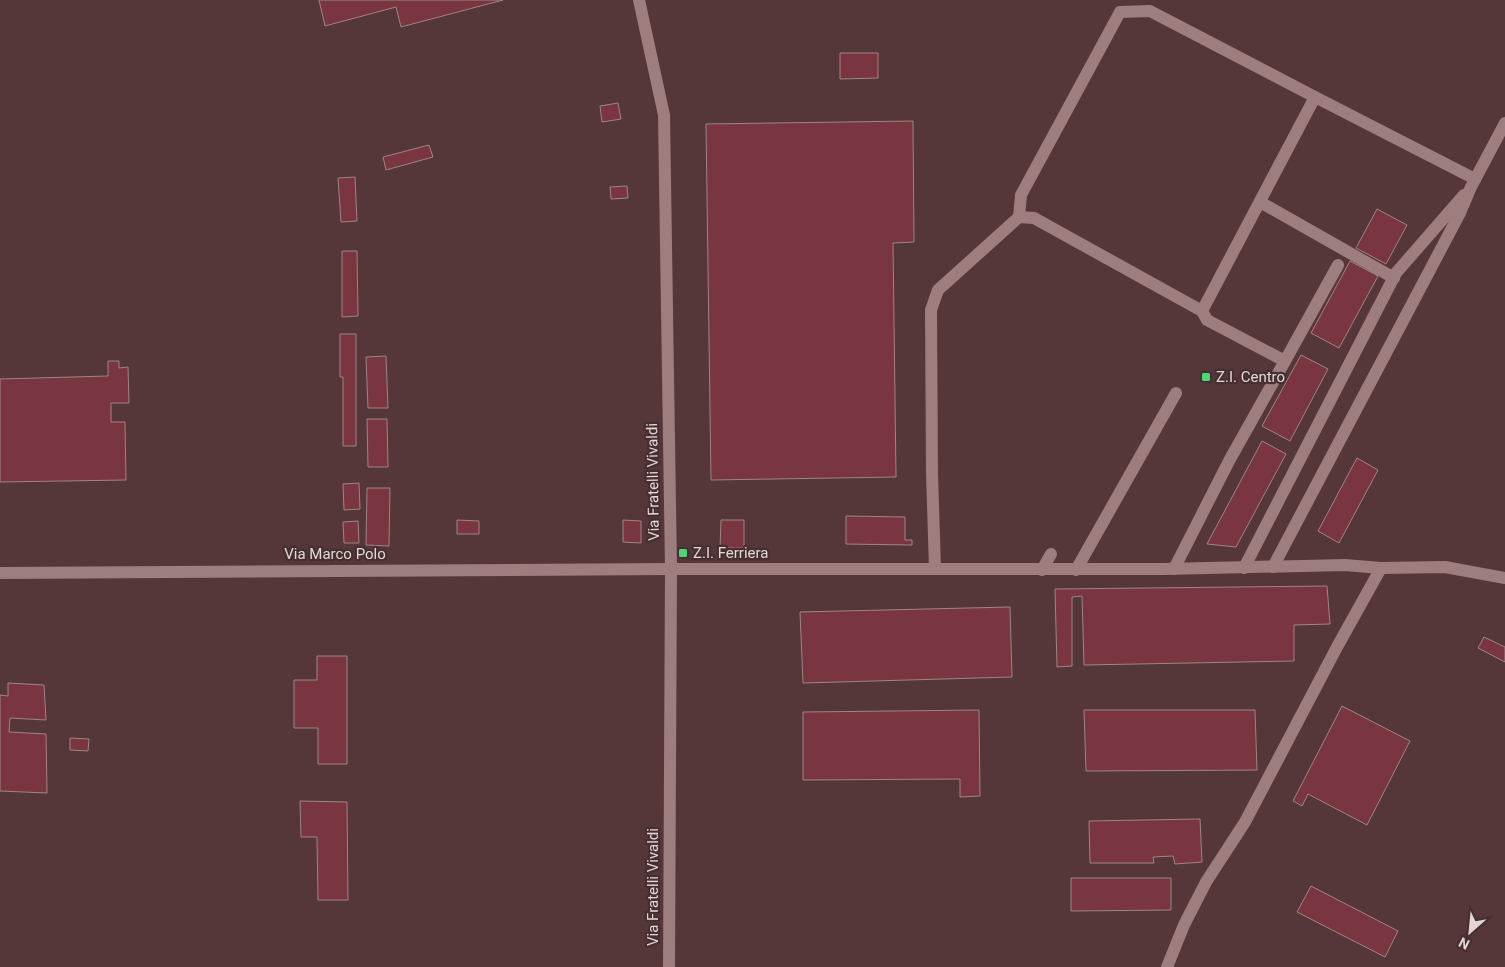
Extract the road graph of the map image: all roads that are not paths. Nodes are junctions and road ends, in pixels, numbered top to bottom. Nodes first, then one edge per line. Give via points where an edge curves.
1 (639, 0) edge
2 (1316, 97) junction
3 (1505, 123) edge
4 (1473, 183) junction
5 (1260, 202) junction
6 (1456, 211) junction
7 (1019, 217) junction
8 (1338, 265) dead end
9 (1394, 278) junction
10 (1202, 311) junction
11 (1285, 361) junction
12 (1176, 393) dead end
13 (1051, 554) dead end
14 (1273, 567) junction
15 (671, 568) junction
16 (1244, 568) junction
17 (1381, 568) junction
18 (934, 569) junction
19 (1174, 569) junction
20 (1042, 570) junction
21 (1076, 570) junction
22 (0, 573) edge
23 (1505, 578) edge
24 (669, 967) edge
25 (1167, 967) edge

1 - 15 street, Via Fratelli Vivaldi via 664,115
2 - 4 street
2 - 5 street
2 - 7 street via 1150,11 1120,12 1021,195
3 - 4 street
4 - 6 street
5 - 9 street
5 - 10 street
6 - 9 street
6 - 14 street
7 - 10 street via 1034,218
7 - 18 street via 938,290 931,310
8 - 11 street
9 - 16 street
10 - 11 street via 1207,320
11 - 19 street
12 - 21 street
13 - 20 street
14 - 16 street, Via Marco Polo
14 - 17 street, Via Marco Polo via 1345,564
15 - 18 street, Via Marco Polo
15 - 22 street, Via Marco Polo
15 - 24 street, Via Fratelli Vivaldi
16 - 19 street, Via Marco Polo
17 - 23 street, Via Marco Polo via 1445,567
17 - 25 street via 1245,822 1206,882
18 - 20 street, Via Marco Polo
19 - 21 street, Via Marco Polo
20 - 21 street, Via Marco Polo

